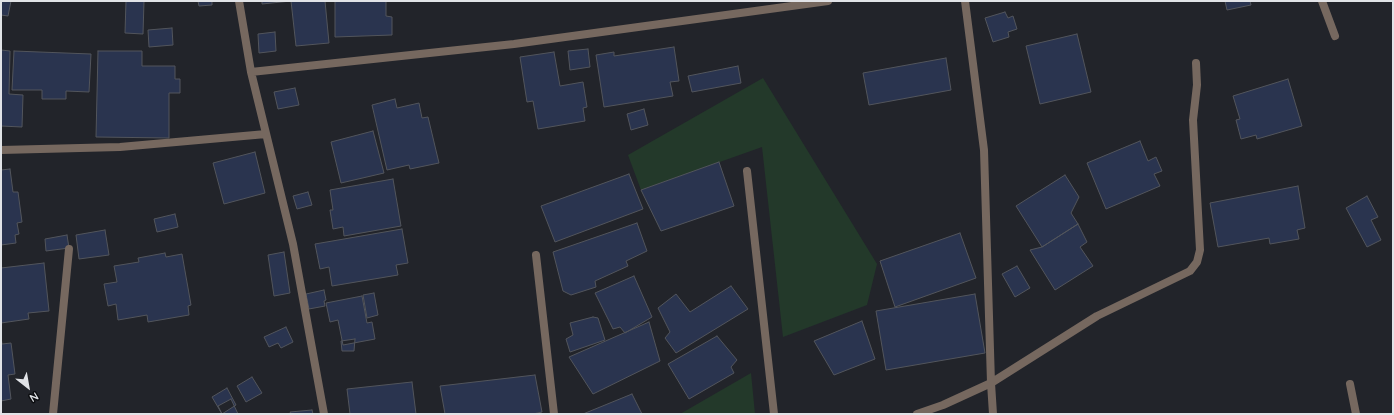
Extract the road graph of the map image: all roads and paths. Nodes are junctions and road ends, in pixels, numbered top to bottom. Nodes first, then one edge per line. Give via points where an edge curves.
1 (239, 1) edge
2 (828, 1) edge
3 (965, 1) edge
4 (1322, 1) edge
5 (1335, 36) dead end
6 (1196, 64) dead end
7 (251, 72) junction
8 (266, 134) junction
9 (1, 150) edge
10 (747, 171) dead end
11 (69, 249) dead end
12 (536, 255) dead end
13 (991, 383) junction
14 (1350, 384) dead end
15 (53, 414) edge
16 (324, 414) edge
17 (554, 414) edge
18 (774, 414) edge
19 (917, 414) edge
20 (993, 414) edge
21 (1356, 414) edge

1 - 7 street
2 - 7 street via 514,44
3 - 13 street via 984,150
4 - 5 street
6 - 13 street via 1197,85 1193,120 1200,250 1197,262 1190,271 1097,316
7 - 8 street
8 - 9 street via 120,147
8 - 16 street via 293,244
10 - 18 street
11 - 15 street
12 - 17 street
13 - 19 street
13 - 20 street
14 - 21 street

